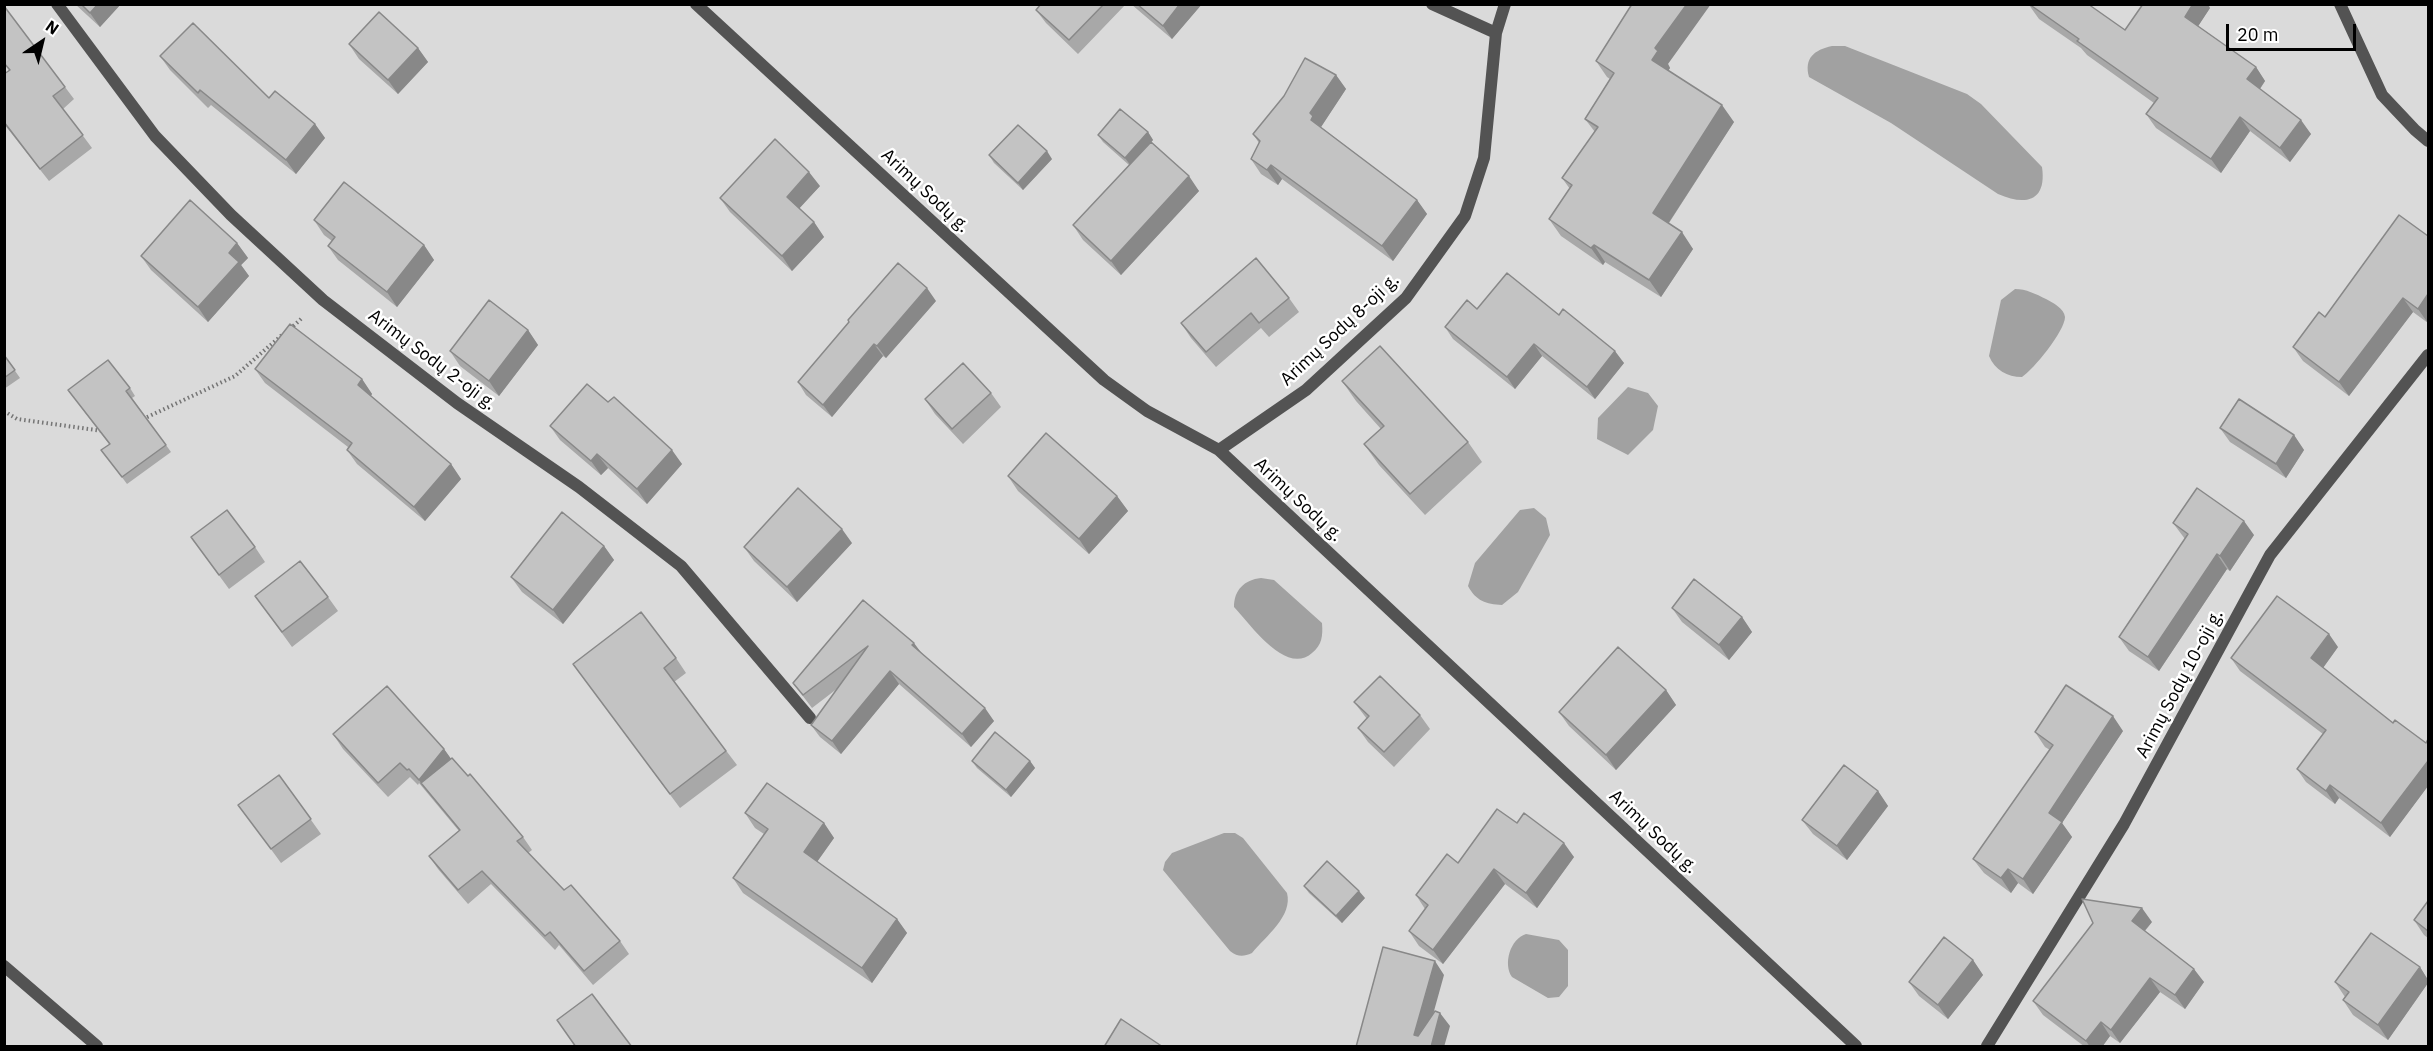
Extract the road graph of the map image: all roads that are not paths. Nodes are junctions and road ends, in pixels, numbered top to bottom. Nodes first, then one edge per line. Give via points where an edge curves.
1 (57, 4) edge
2 (696, 4) edge
3 (1432, 4) edge
4 (1505, 4) edge
5 (2340, 4) edge
6 (1496, 33) junction
7 (2428, 141) edge
8 (2428, 356) edge
9 (1219, 450) junction
10 (810, 718) dead end
11 (4, 966) edge
12 (97, 1047) edge
13 (1856, 1047) edge
14 (1987, 1047) edge

1 - 10 street, Arimų Sodų 2-oji g. via 155,136 231,215 323,300 681,566
2 - 9 street, Arimų Sodų g. via 1104,380 1147,411
3 - 6 street
4 - 6 street, Arimų Sodų 8-oji g.
5 - 7 street via 2382,95
6 - 9 street, Arimų Sodų 8-oji g. via 1484,158 1465,216 1406,298 1306,390
8 - 14 street, Arimų Sodų 10-oji g. via 2270,555 2124,824
9 - 13 street, Arimų Sodų g.
11 - 12 street

